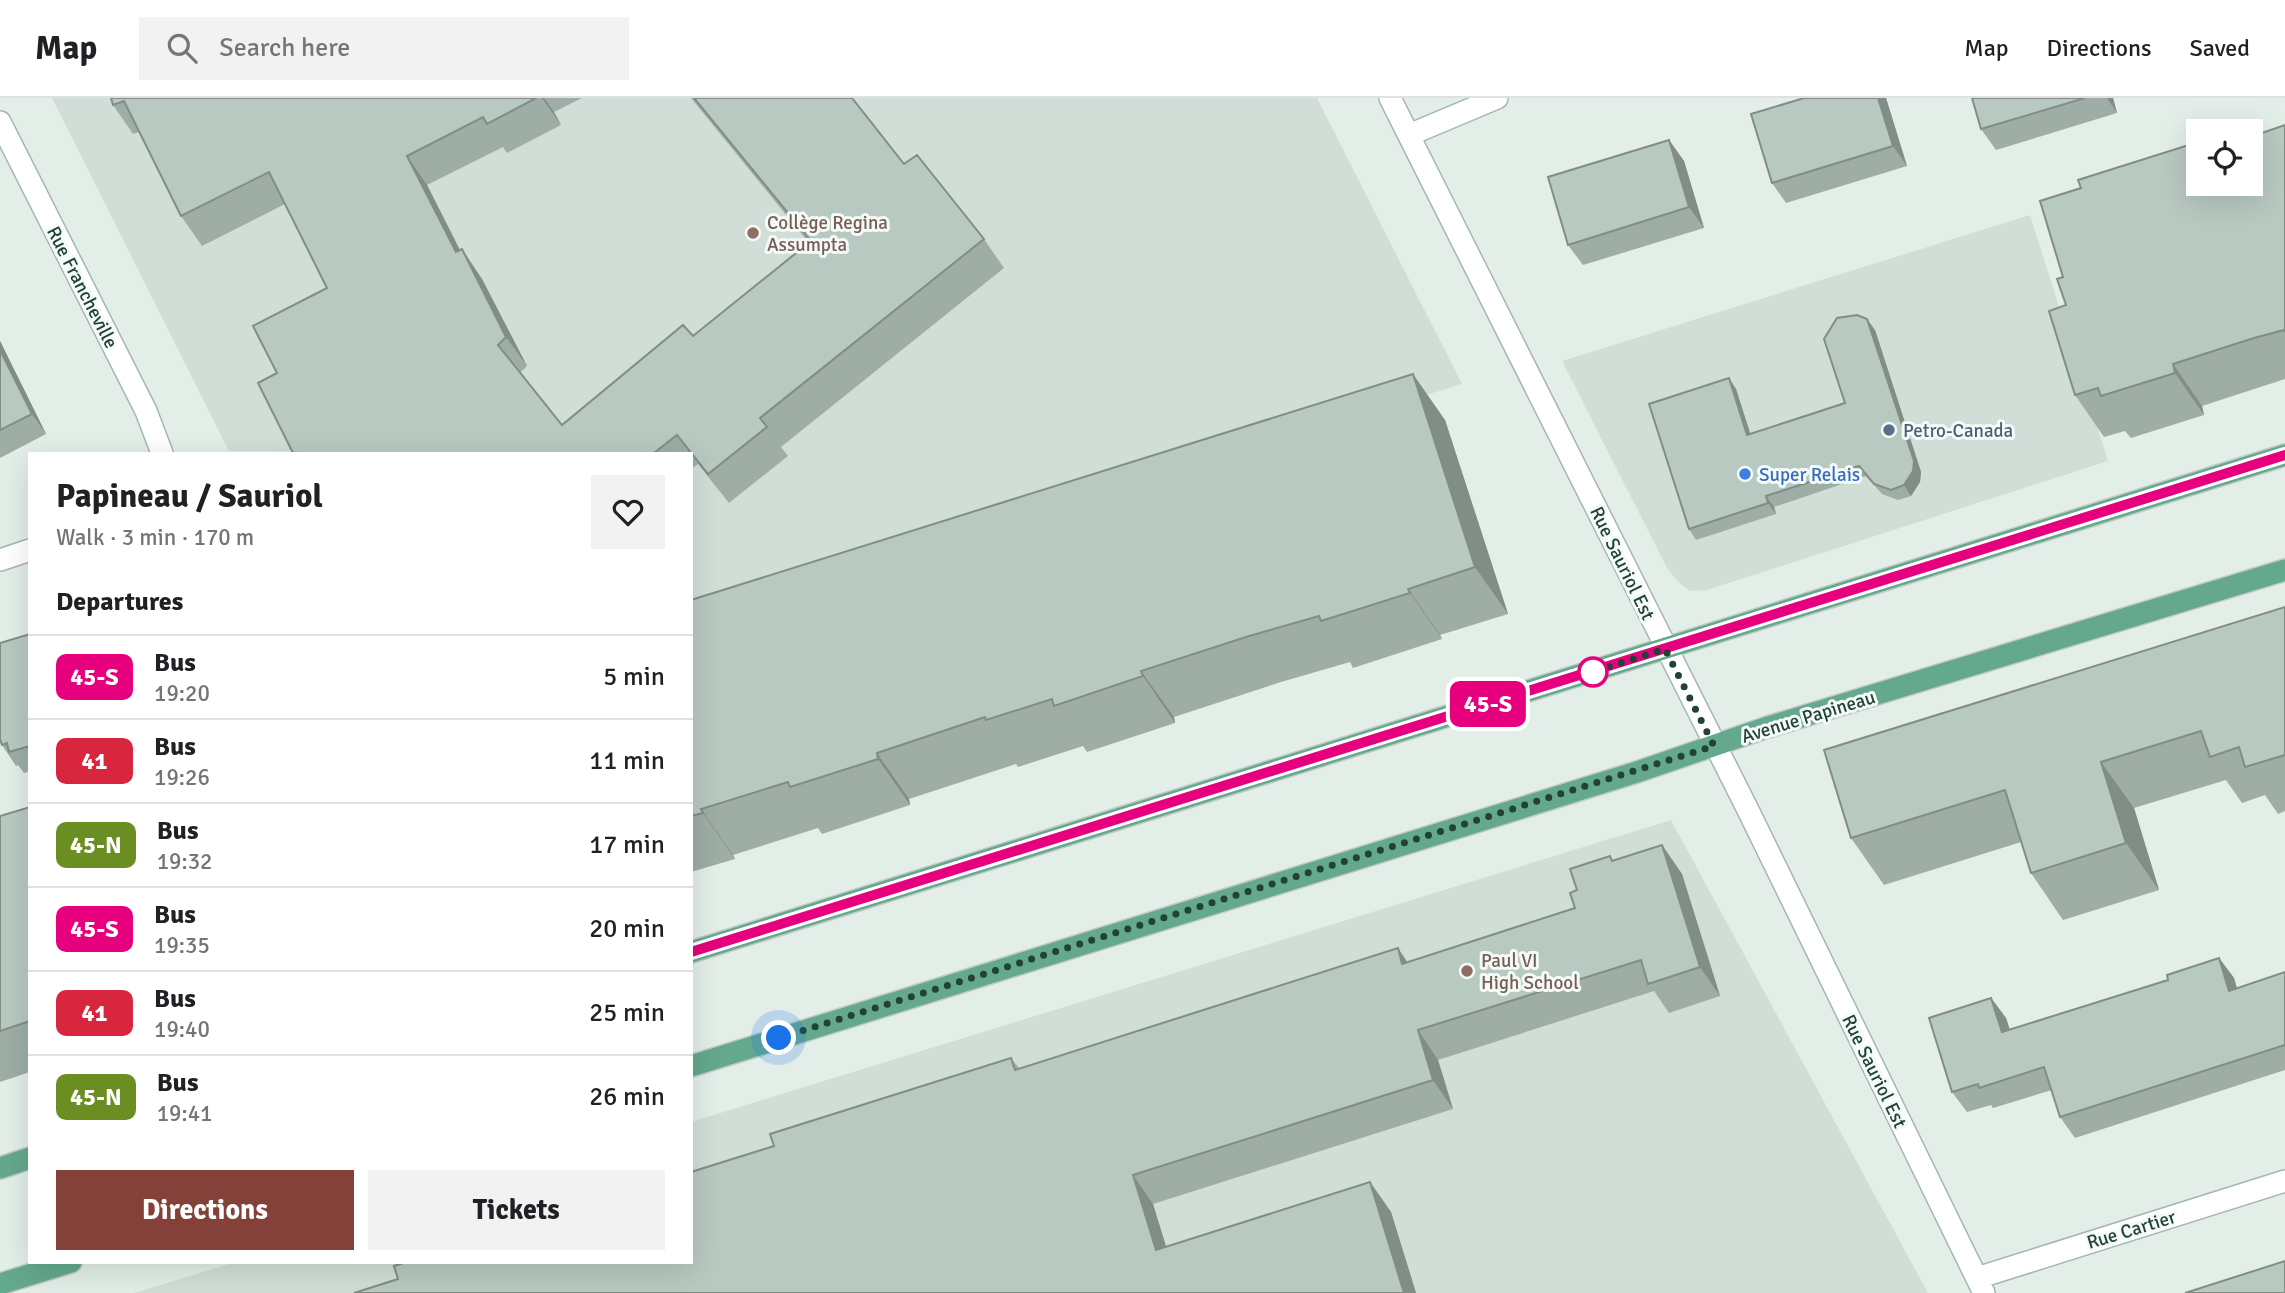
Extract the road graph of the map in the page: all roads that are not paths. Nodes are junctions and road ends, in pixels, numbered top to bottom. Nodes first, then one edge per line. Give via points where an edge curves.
1 (1390, 98) edge
2 (1497, 98) edge
3 (0, 122) edge
4 (1409, 135) junction
5 (162, 452) edge
6 (2285, 455) edge
7 (28, 552) edge
8 (0, 560) edge
9 (2285, 570) edge
10 (1665, 649) junction
11 (1714, 746) junction
12 (693, 951) edge
13 (693, 1065) edge
14 (28, 1159) edge
15 (0, 1168) edge
16 (2285, 1181) edge
17 (65, 1264) edge
18 (0, 1284) edge
19 (1980, 1286) edge

1 - 4 street, Rue Sauriol Est
2 - 4 street
3 - 5 street, Rue Francheville via 146,411
4 - 10 street, Rue Sauriol Est
6 - 10 main road
7 - 8 street
9 - 11 main road, Avenue Papineau
10 - 11 street, Rue Sauriol Est
10 - 12 main road
11 - 13 main road, Avenue Papineau
11 - 19 street, Rue Sauriol Est
14 - 15 main road
16 - 19 street, Rue Cartier
17 - 18 main road

